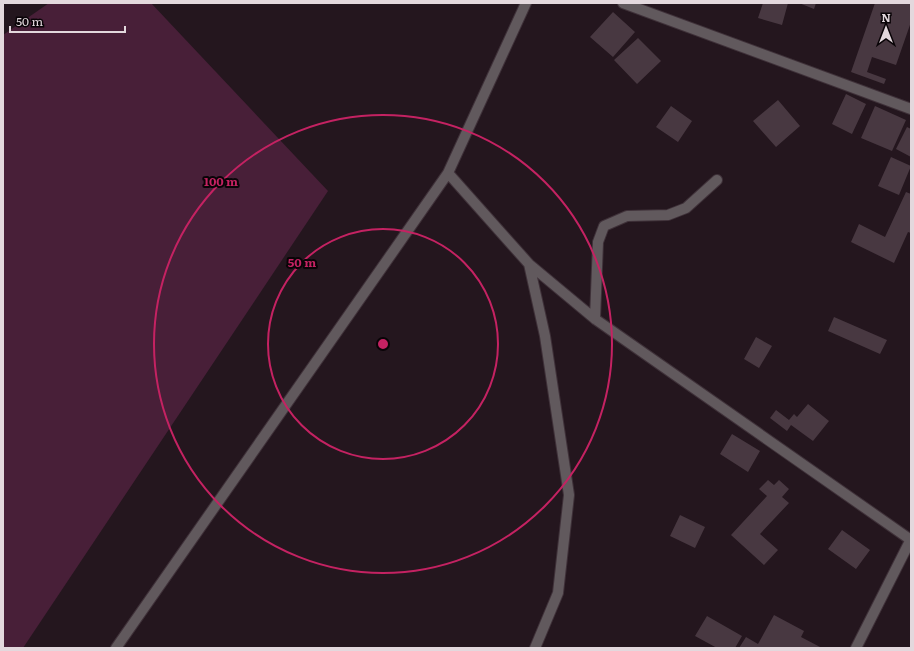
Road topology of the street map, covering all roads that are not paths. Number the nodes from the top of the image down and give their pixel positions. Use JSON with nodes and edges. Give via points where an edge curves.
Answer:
{"nodes":[{"id":1,"x":526,"y":3,"type":"edge"},
{"id":2,"x":623,"y":3,"type":"edge"},
{"id":3,"x":911,"y":108,"type":"edge"},
{"id":4,"x":448,"y":173,"type":"junction"},
{"id":5,"x":717,"y":180,"type":"dead end"},
{"id":6,"x":529,"y":264,"type":"junction"},
{"id":7,"x":595,"y":319,"type":"junction"},
{"id":8,"x":911,"y":540,"type":"edge"},
{"id":9,"x":116,"y":648,"type":"edge"},
{"id":10,"x":535,"y":648,"type":"edge"},
{"id":11,"x":856,"y":648,"type":"edge"}],
"edges":[{"from":1,"to":4,"type":"street"},
{"from":2,"to":3,"type":"street"},
{"from":4,"to":6,"type":"street"},
{"from":4,"to":9,"type":"street"},
{"from":5,"to":7,"type":"street","via":[[686,208],[668,215],[627,216],[604,226],[598,242]]},
{"from":6,"to":7,"type":"street"},
{"from":6,"to":10,"type":"street","via":[[545,336],[569,495],[558,593]]},
{"from":7,"to":8,"type":"street"},
{"from":8,"to":11,"type":"street"}]}
